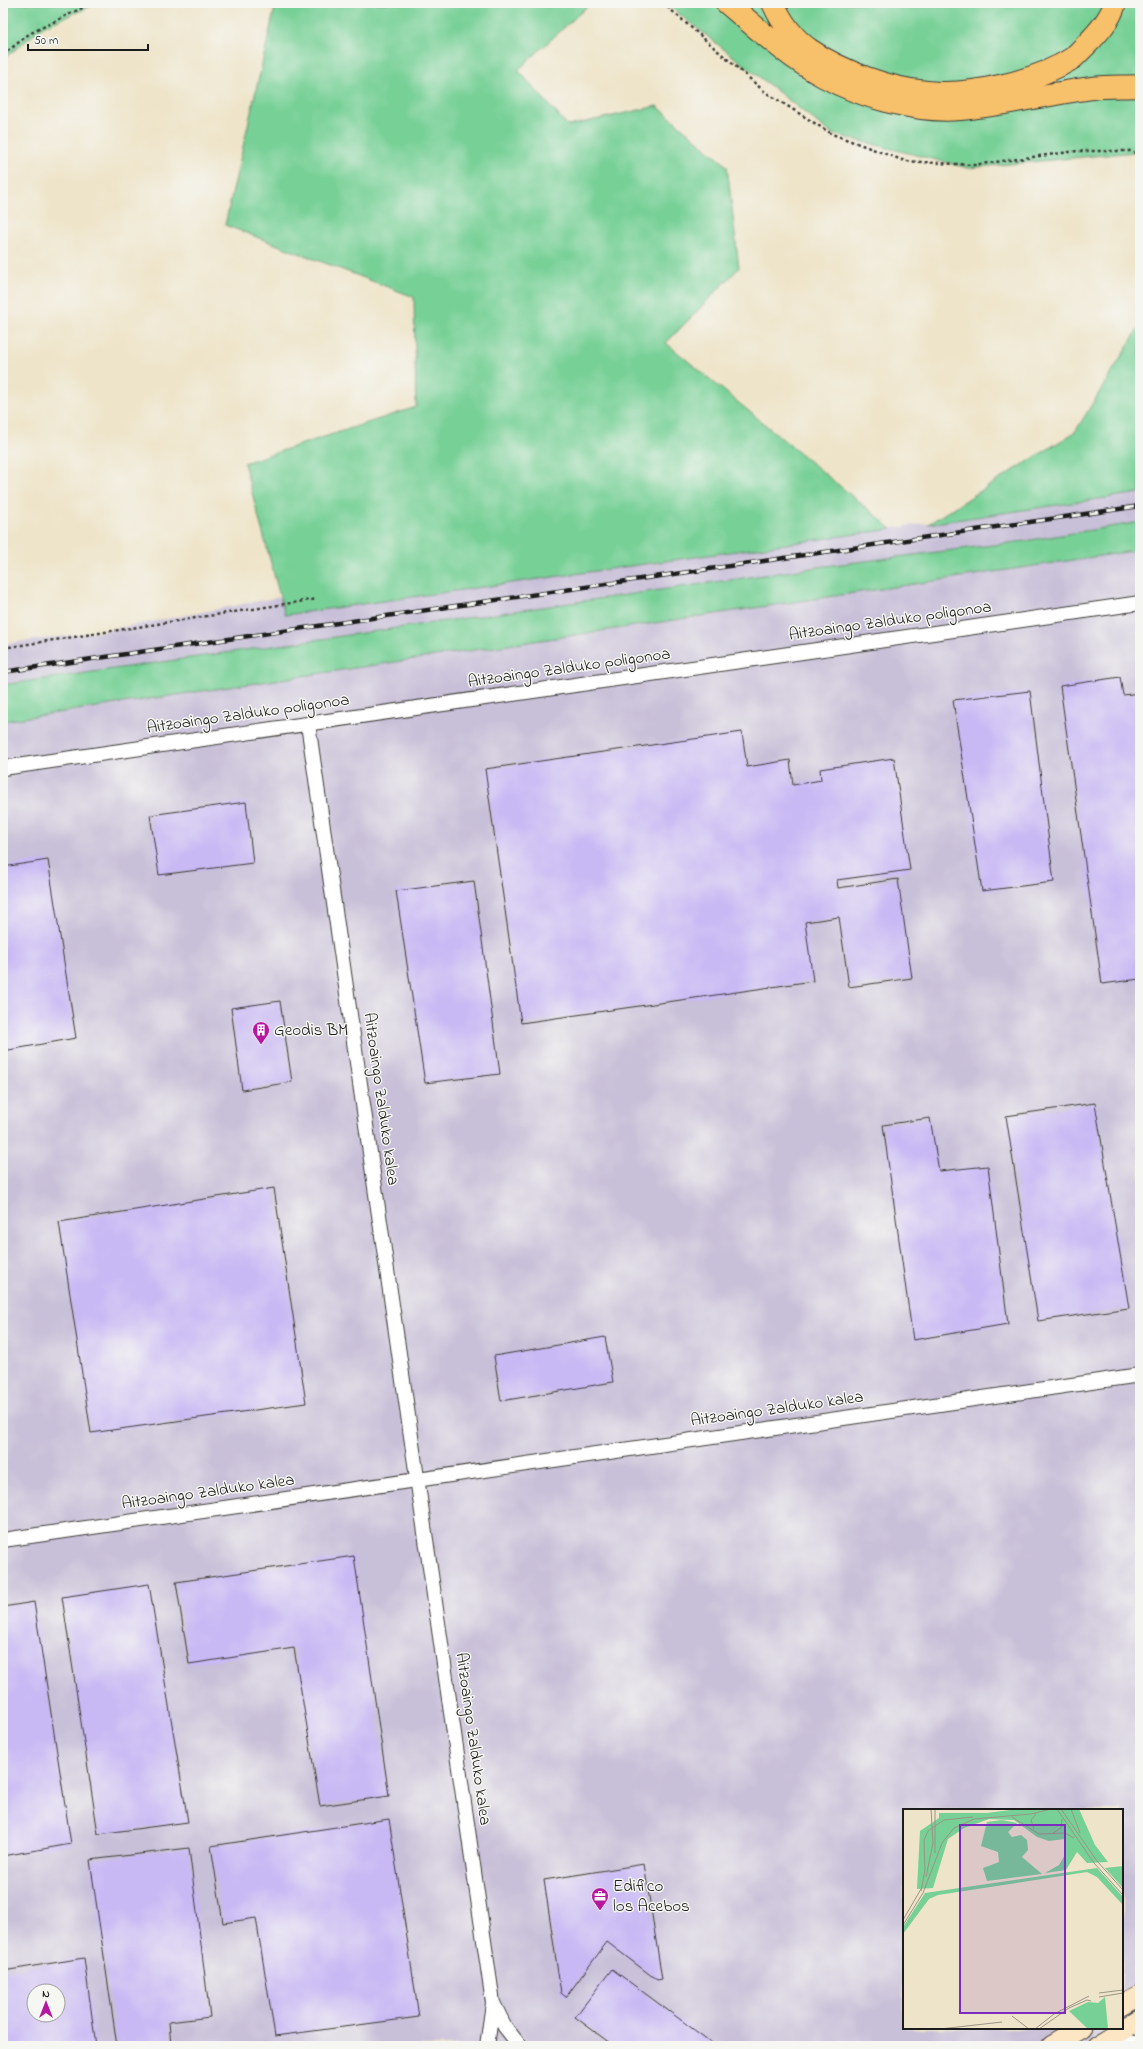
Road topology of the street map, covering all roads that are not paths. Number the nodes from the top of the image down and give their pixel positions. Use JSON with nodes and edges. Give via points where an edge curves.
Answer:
{"nodes":[{"id":1,"x":727,"y":3,"type":"edge"},
{"id":2,"x":773,"y":3,"type":"edge"},
{"id":3,"x":1115,"y":3,"type":"edge"},
{"id":4,"x":1140,"y":86,"type":"edge"},
{"id":5,"x":1140,"y":603,"type":"edge"},
{"id":6,"x":308,"y":724,"type":"junction"},
{"id":7,"x":3,"y":768,"type":"edge"},
{"id":8,"x":1140,"y":1375,"type":"edge"},
{"id":9,"x":418,"y":1480,"type":"junction"},
{"id":10,"x":3,"y":1540,"type":"edge"},
{"id":11,"x":1140,"y":1994,"type":"edge"},
{"id":12,"x":493,"y":2003,"type":"junction"},
{"id":13,"x":1123,"y":2004,"type":"edge"},
{"id":14,"x":1140,"y":2020,"type":"edge"},
{"id":15,"x":1080,"y":2029,"type":"edge"},
{"id":16,"x":1100,"y":2044,"type":"edge"},
{"id":17,"x":1140,"y":2044,"type":"edge"},
{"id":18,"x":487,"y":2046,"type":"edge"},
{"id":19,"x":520,"y":2046,"type":"edge"},
{"id":20,"x":1051,"y":2046,"type":"edge"}],
"edges":[{"from":1,"to":4,"type":"highway","via":[[823,76],[859,92],[908,106],[958,109],[1021,102],[1092,88]]},
{"from":2,"to":3,"type":"highway","via":[[787,28],[809,50],[840,67],[884,83],[927,92],[972,91],[1036,75],[1073,57],[1098,32]]},
{"from":5,"to":6,"type":"street","name":"Aitzoaingo Zalduko poligonoa"},
{"from":6,"to":7,"type":"street","name":"Aitzoaingo Zalduko poligonoa"},
{"from":6,"to":9,"type":"street","name":"Aitzoaingo Zalduko kalea"},
{"from":8,"to":9,"type":"street","name":"Aitzoaingo Zalduko kalea"},
{"from":9,"to":10,"type":"street","name":"Aitzoaingo Zalduko kalea"},
{"from":9,"to":12,"type":"street","name":"Aitzoaingo Zalduko kalea"},
{"from":11,"to":13,"type":"street"},
{"from":12,"to":18,"type":"street","name":"Aitzoaingo Zalduko kalea"},
{"from":12,"to":19,"type":"street","name":"Aitzoaingo Zalduko kalea","via":[[505,2027]]},
{"from":14,"to":16,"type":"street"},
{"from":15,"to":20,"type":"street"},
{"from":16,"to":17,"type":"street"}]}
